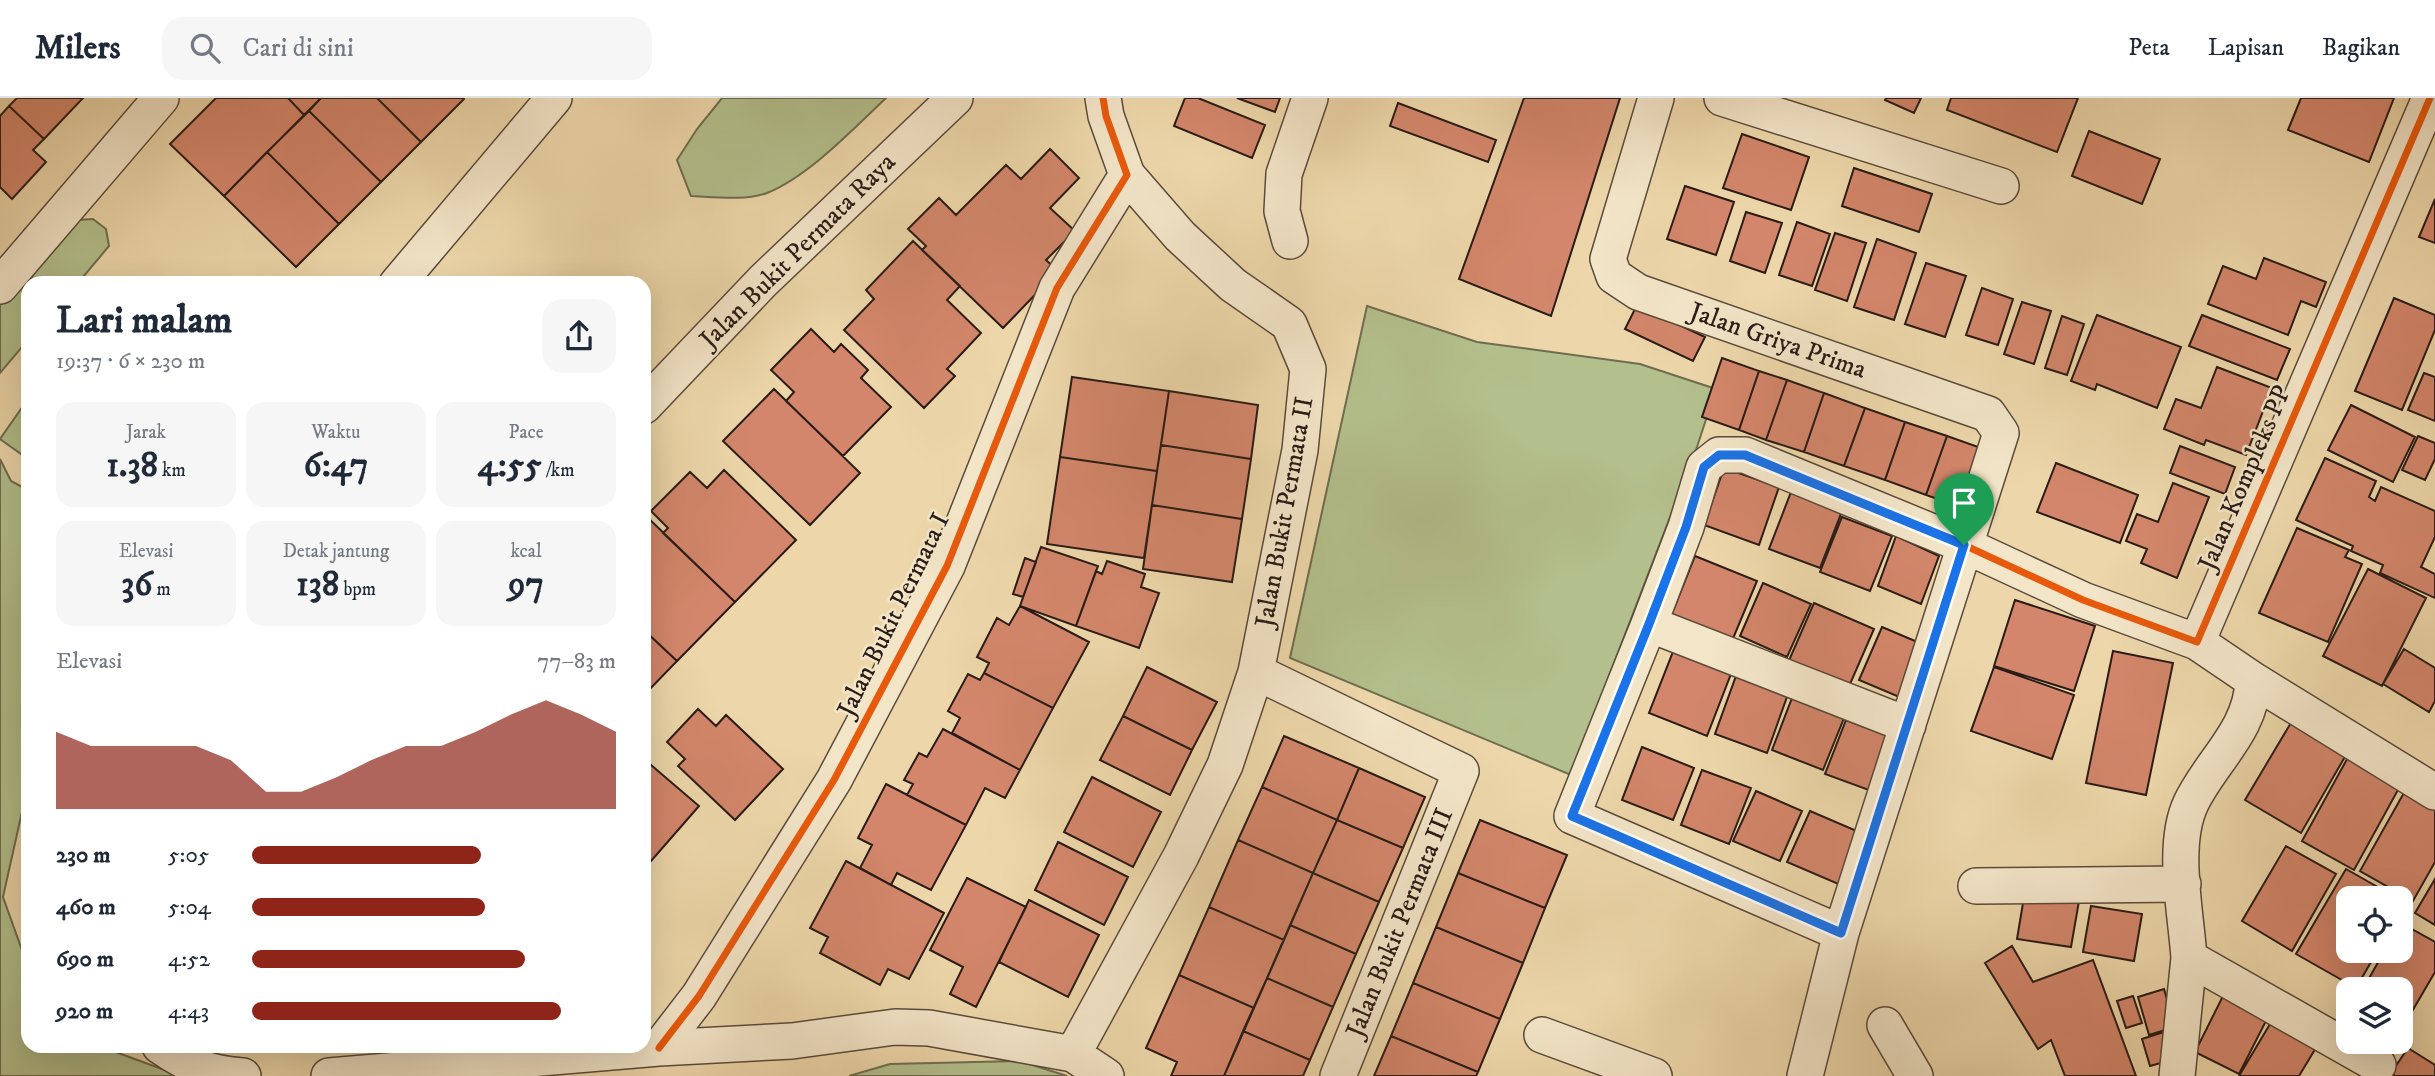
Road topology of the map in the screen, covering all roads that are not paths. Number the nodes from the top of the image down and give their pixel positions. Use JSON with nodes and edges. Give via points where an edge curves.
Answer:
{"nodes":[{"id":1,"x":161,"y":98,"type":"edge"},
{"id":2,"x":554,"y":98,"type":"edge"},
{"id":3,"x":955,"y":98,"type":"edge"},
{"id":4,"x":1103,"y":98,"type":"edge"},
{"id":5,"x":1310,"y":98,"type":"edge"},
{"id":6,"x":1656,"y":98,"type":"edge"},
{"id":7,"x":1721,"y":98,"type":"edge"},
{"id":8,"x":2430,"y":98,"type":"edge"},
{"id":9,"x":1127,"y":175,"type":"junction"},
{"id":10,"x":2001,"y":186,"type":"dead end"},
{"id":11,"x":1290,"y":241,"type":"dead end"},
{"id":12,"x":404,"y":276,"type":"edge"},
{"id":13,"x":0,"y":286,"type":"edge"},
{"id":14,"x":651,"y":399,"type":"edge"},
{"id":15,"x":1964,"y":545,"type":"junction"},
{"id":16,"x":1649,"y":624,"type":"junction"},
{"id":17,"x":2197,"y":642,"type":"junction"},
{"id":18,"x":1256,"y":672,"type":"junction"},
{"id":19,"x":2253,"y":680,"type":"junction"},
{"id":20,"x":1908,"y":725,"type":"junction"},
{"id":21,"x":2435,"y":792,"type":"edge"},
{"id":22,"x":2183,"y":884,"type":"junction"},
{"id":23,"x":1976,"y":886,"type":"dead end"},
{"id":24,"x":1841,"y":933,"type":"junction"},
{"id":25,"x":2189,"y":958,"type":"junction"},
{"id":26,"x":1885,"y":1025,"type":"dead end"},
{"id":27,"x":1542,"y":1035,"type":"dead end"},
{"id":28,"x":659,"y":1048,"type":"junction"},
{"id":29,"x":651,"y":1049,"type":"edge"},
{"id":30,"x":170,"y":1053,"type":"edge"},
{"id":31,"x":600,"y":1053,"type":"edge"},
{"id":32,"x":1073,"y":1054,"type":"junction"},
{"id":33,"x":2378,"y":1065,"type":"dead end"},
{"id":34,"x":243,"y":1076,"type":"edge"},
{"id":35,"x":329,"y":1076,"type":"edge"},
{"id":36,"x":1106,"y":1076,"type":"edge"},
{"id":37,"x":1338,"y":1076,"type":"edge"},
{"id":38,"x":1654,"y":1076,"type":"edge"},
{"id":39,"x":1805,"y":1076,"type":"edge"},
{"id":40,"x":1914,"y":1076,"type":"edge"},
{"id":41,"x":2177,"y":1076,"type":"edge"}],
"edges":[{"from":1,"to":13,"type":"street"},
{"from":2,"to":12,"type":"street"},
{"from":3,"to":14,"type":"street","name":"Jalan Bukit Permata Raya","via":[[763,281]]},
{"from":4,"to":9,"type":"street"},
{"from":5,"to":11,"type":"street","via":[[1284,174],[1282,211]]},
{"from":6,"to":15,"type":"street","name":"Jalan Griya Prima","via":[[1608,259],[1614,276],[1638,292],[1988,414],[2001,433]]},
{"from":7,"to":10,"type":"street"},
{"from":8,"to":17,"type":"street","name":"Jalan Kompleks PP"},
{"from":9,"to":18,"type":"street","name":"Jalan Bukit Permata II","via":[[1180,236],[1233,285],[1289,324],[1308,369],[1300,450]]},
{"from":9,"to":28,"type":"street","name":"Jalan Bukit Permata I","via":[[1057,288],[947,566],[834,780],[699,996]]},
{"from":15,"to":16,"type":"street","via":[[1745,455],[1719,455],[1704,467]]},
{"from":15,"to":17,"type":"street","via":[[2083,600]]},
{"from":15,"to":20,"type":"street"},
{"from":16,"to":20,"type":"street"},
{"from":16,"to":24,"type":"street","via":[[1572,816]]},
{"from":17,"to":19,"type":"street"},
{"from":18,"to":32,"type":"street","name":"Jalan Bukit Permata II","via":[[1205,811]]},
{"from":18,"to":37,"type":"street","name":"Jalan Bukit Permata III","via":[[1461,771]]},
{"from":19,"to":21,"type":"street"},
{"from":19,"to":22,"type":"street","via":[[2246,718],[2190,804],[2181,833]]},
{"from":20,"to":24,"type":"street"},
{"from":22,"to":23,"type":"street"},
{"from":22,"to":25,"type":"street"},
{"from":24,"to":39,"type":"street"},
{"from":25,"to":33,"type":"street"},
{"from":25,"to":41,"type":"street"},
{"from":26,"to":40,"type":"street"},
{"from":27,"to":38,"type":"street"},
{"from":28,"to":29,"type":"street"},
{"from":28,"to":32,"type":"street","via":[[792,1041],[895,1027],[929,1028]]},
{"from":30,"to":34,"type":"street","via":[[215,1074]]},
{"from":31,"to":35,"type":"street"},
{"from":32,"to":36,"type":"street"}]}
